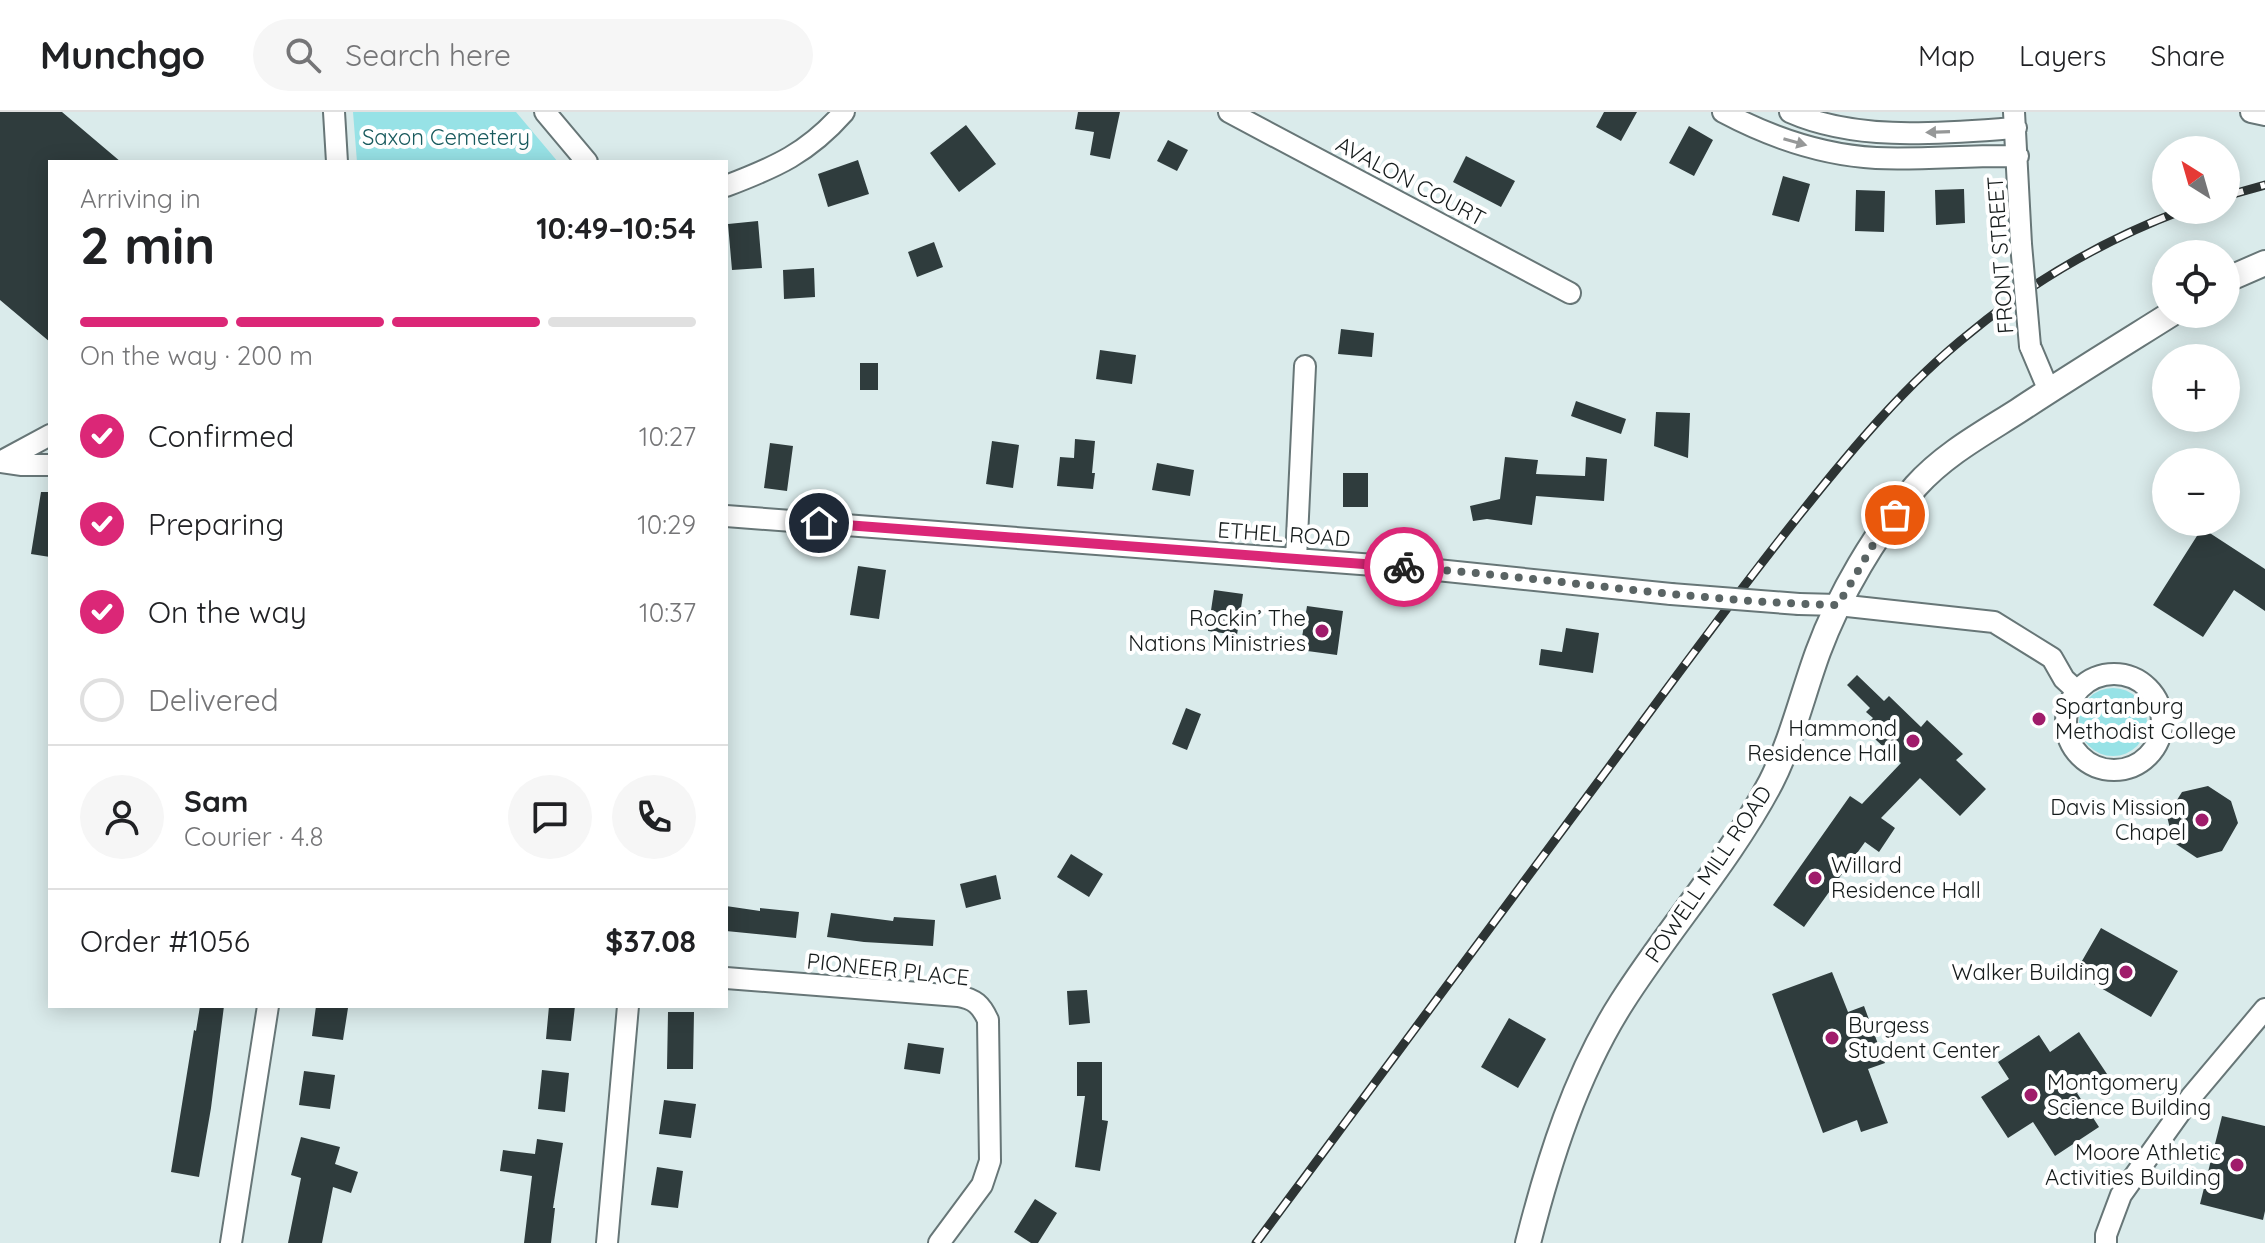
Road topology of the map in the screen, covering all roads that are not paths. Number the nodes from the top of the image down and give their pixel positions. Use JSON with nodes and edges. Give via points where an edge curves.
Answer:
{"nodes":[{"id":1,"x":334,"y":112,"type":"edge"},
{"id":2,"x":545,"y":112,"type":"edge"},
{"id":3,"x":844,"y":112,"type":"edge"},
{"id":4,"x":1229,"y":112,"type":"edge"},
{"id":5,"x":1723,"y":112,"type":"edge"},
{"id":6,"x":1790,"y":112,"type":"edge"},
{"id":7,"x":2251,"y":112,"type":"edge"},
{"id":8,"x":2265,"y":115,"type":"edge"},
{"id":9,"x":2015,"y":120,"type":"edge"},
{"id":10,"x":2018,"y":156,"type":"junction"},
{"id":11,"x":337,"y":160,"type":"edge"},
{"id":12,"x":585,"y":160,"type":"edge"},
{"id":13,"x":728,"y":185,"type":"edge"},
{"id":14,"x":2265,"y":263,"type":"edge"},
{"id":15,"x":2240,"y":274,"type":"edge"},
{"id":16,"x":1570,"y":293,"type":"dead end"},
{"id":17,"x":2152,"y":326,"type":"edge"},
{"id":18,"x":1305,"y":366,"type":"dead end"},
{"id":19,"x":2049,"y":391,"type":"junction"},
{"id":20,"x":48,"y":436,"type":"edge"},
{"id":21,"x":0,"y":462,"type":"edge"},
{"id":22,"x":48,"y":465,"type":"edge"},
{"id":23,"x":728,"y":516,"type":"edge"},
{"id":24,"x":1296,"y":559,"type":"junction"},
{"id":25,"x":1838,"y":605,"type":"junction"},
{"id":26,"x":2077,"y":691,"type":"junction"},
{"id":27,"x":728,"y":978,"type":"edge"},
{"id":28,"x":268,"y":1008,"type":"edge"},
{"id":29,"x":628,"y":1008,"type":"edge"},
{"id":30,"x":2265,"y":1009,"type":"edge"},
{"id":31,"x":231,"y":1243,"type":"edge"},
{"id":32,"x":607,"y":1243,"type":"edge"},
{"id":33,"x":939,"y":1243,"type":"edge"},
{"id":34,"x":1528,"y":1243,"type":"edge"},
{"id":35,"x":2106,"y":1243,"type":"edge"}],
"edges":[{"from":1,"to":11,"type":"street"},
{"from":2,"to":12,"type":"street"},
{"from":3,"to":13,"type":"street","via":[[803,151]]},
{"from":4,"to":16,"type":"street","name":"AVALON COURT"},
{"from":5,"to":10,"type":"street","one_way":true,"via":[[1791,142],[1875,158]]},
{"from":9,"to":6,"type":"street","one_way":true,"via":[[1886,134],[1807,120]]},
{"from":7,"to":8,"type":"street"},
{"from":9,"to":10,"type":"street","name":"FRONT STREET"},
{"from":10,"to":19,"type":"street","name":"FRONT STREET","bridge":true,"via":[[2030,346]]},
{"from":14,"to":15,"type":"street"},
{"from":17,"to":19,"type":"street","name":"POWELL MILL ROAD"},
{"from":18,"to":24,"type":"street"},
{"from":19,"to":25,"type":"street","name":"POWELL MILL ROAD","via":[[1929,472],[1876,540]]},
{"from":20,"to":21,"type":"street"},
{"from":21,"to":22,"type":"street"},
{"from":23,"to":24,"type":"street","name":"ETHEL ROAD"},
{"from":24,"to":25,"type":"street","name":"ETHEL ROAD","bridge":true},
{"from":25,"to":26,"type":"street","name":"ETHEL ROAD","via":[[1994,622],[2052,658]]},
{"from":25,"to":34,"type":"street","name":"POWELL MILL ROAD","via":[[1773,779],[1620,1005],[1593,1055],[1570,1107]]},
{"from":26,"to":26,"type":"street","via":[[2066,726],[2082,759],[2117,770],[2150,754],[2162,719],[2146,686],[2110,674]]},
{"from":27,"to":33,"type":"street","name":"PIONEER PLACE","via":[[958,996],[972,998],[982,1007],[988,1020],[990,1161],[982,1185]]},
{"from":28,"to":31,"type":"street"},
{"from":29,"to":32,"type":"street"},
{"from":30,"to":35,"type":"street","via":[[2191,1097],[2121,1195]]}]}
